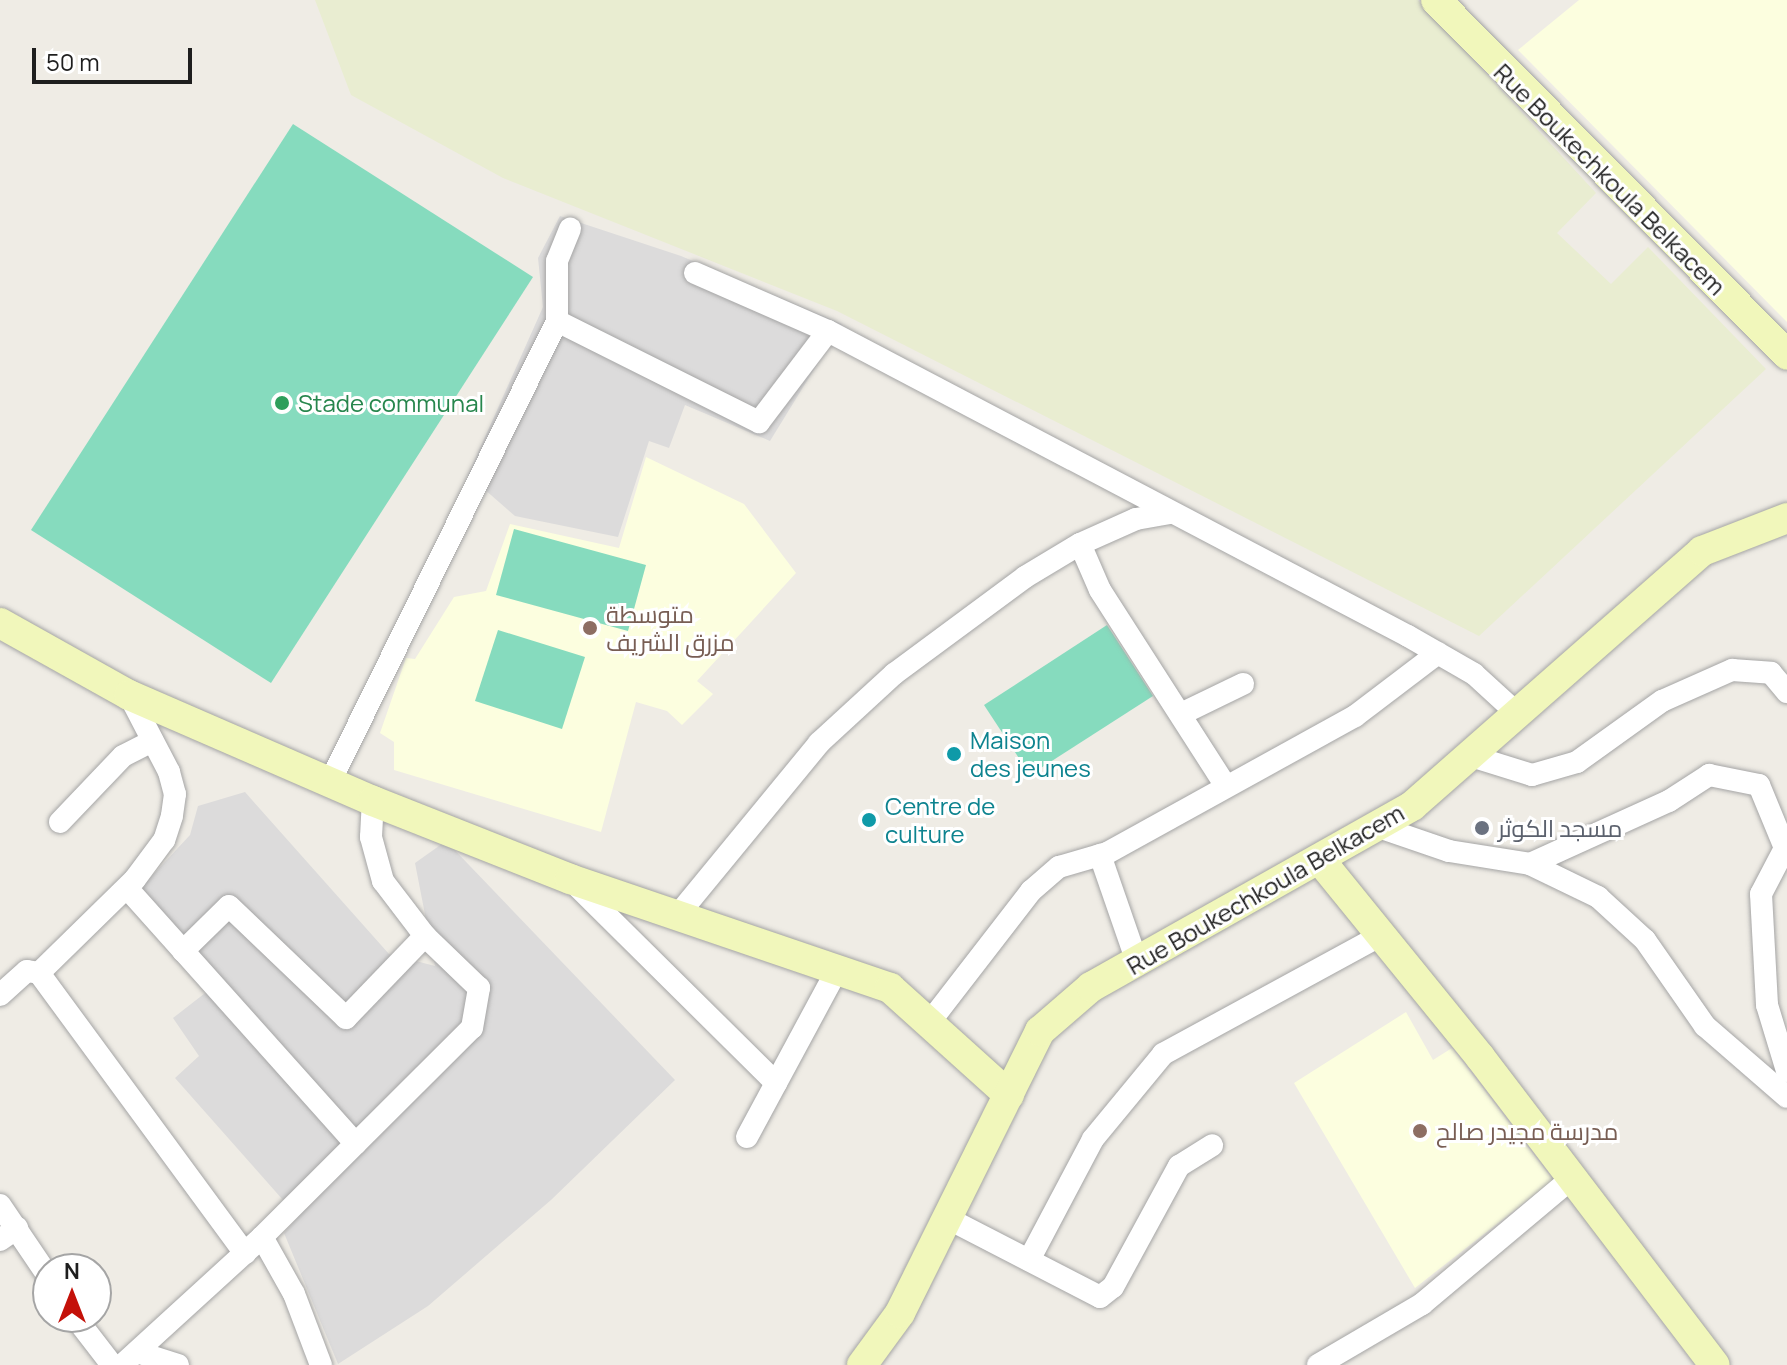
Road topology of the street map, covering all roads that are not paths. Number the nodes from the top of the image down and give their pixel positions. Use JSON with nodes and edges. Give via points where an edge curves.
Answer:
{"nodes":[{"id":1,"x":1436,"y":0,"type":"edge"},
{"id":2,"x":570,"y":229,"type":"dead end"},
{"id":3,"x":695,"y":273,"type":"dead end"},
{"id":4,"x":557,"y":321,"type":"junction"},
{"id":5,"x":828,"y":331,"type":"junction"},
{"id":6,"x":1787,"y":355,"type":"edge"},
{"id":7,"x":1171,"y":513,"type":"junction"},
{"id":8,"x":1787,"y":518,"type":"edge"},
{"id":9,"x":1080,"y":544,"type":"junction"},
{"id":10,"x":0,"y":623,"type":"edge"},
{"id":11,"x":1438,"y":653,"type":"junction"},
{"id":12,"x":1243,"y":684,"type":"dead end"},
{"id":13,"x":1787,"y":692,"type":"edge"},
{"id":14,"x":129,"y":695,"type":"junction"},
{"id":15,"x":1181,"y":714,"type":"junction"},
{"id":16,"x":1520,"y":716,"type":"junction"},
{"id":17,"x":152,"y":741,"type":"junction"},
{"id":18,"x":1471,"y":756,"type":"junction"},
{"id":19,"x":330,"y":782,"type":"junction"},
{"id":20,"x":1226,"y":786,"type":"junction"},
{"id":21,"x":373,"y":801,"type":"junction"},
{"id":22,"x":60,"y":822,"type":"dead end"},
{"id":23,"x":1379,"y":827,"type":"junction"},
{"id":24,"x":1100,"y":855,"type":"junction"},
{"id":25,"x":1320,"y":860,"type":"junction"},
{"id":26,"x":1530,"y":864,"type":"junction"},
{"id":27,"x":570,"y":879,"type":"junction"},
{"id":28,"x":127,"y":888,"type":"junction"},
{"id":29,"x":677,"y":916,"type":"junction"},
{"id":30,"x":1381,"y":935,"type":"junction"},
{"id":31,"x":425,"y":936,"type":"junction"},
{"id":32,"x":183,"y":951,"type":"junction"},
{"id":33,"x":1137,"y":962,"type":"junction"},
{"id":34,"x":838,"y":968,"type":"junction"},
{"id":35,"x":39,"y":973,"type":"junction"},
{"id":36,"x":0,"y":995,"type":"edge"},
{"id":37,"x":929,"y":1023,"type":"junction"},
{"id":38,"x":1787,"y":1071,"type":"edge"},
{"id":39,"x":776,"y":1083,"type":"junction"},
{"id":40,"x":1009,"y":1095,"type":"junction"},
{"id":41,"x":1787,"y":1097,"type":"edge"},
{"id":42,"x":747,"y":1137,"type":"dead end"},
{"id":43,"x":356,"y":1144,"type":"junction"},
{"id":44,"x":1212,"y":1145,"type":"dead end"},
{"id":45,"x":1572,"y":1178,"type":"junction"},
{"id":46,"x":0,"y":1205,"type":"edge"},
{"id":47,"x":947,"y":1218,"type":"junction"},
{"id":48,"x":9,"y":1234,"type":"edge"},
{"id":49,"x":262,"y":1237,"type":"junction"},
{"id":50,"x":245,"y":1253,"type":"junction"},
{"id":51,"x":32,"y":1259,"type":"edge"},
{"id":52,"x":1029,"y":1260,"type":"junction"},
{"id":53,"x":87,"y":1333,"type":"edge"},
{"id":54,"x":129,"y":1358,"type":"edge"},
{"id":55,"x":112,"y":1365,"type":"edge"},
{"id":56,"x":178,"y":1365,"type":"edge"},
{"id":57,"x":321,"y":1365,"type":"edge"},
{"id":58,"x":862,"y":1365,"type":"edge"},
{"id":59,"x":1318,"y":1365,"type":"edge"},
{"id":60,"x":1715,"y":1365,"type":"edge"}],
"edges":[{"from":1,"to":6,"type":"street","name":"Rue Boukechkoula Belkacem"},
{"from":2,"to":4,"type":"street","via":[[557,261]]},
{"from":3,"to":5,"type":"street"},
{"from":4,"to":5,"type":"street","via":[[759,422]]},
{"from":4,"to":19,"type":"street"},
{"from":5,"to":7,"type":"street"},
{"from":7,"to":9,"type":"street","via":[[1136,519]]},
{"from":7,"to":11,"type":"street"},
{"from":8,"to":16,"type":"street","name":"Rue Boukechkoula Belkacem","via":[[1702,551]]},
{"from":9,"to":15,"type":"street","via":[[1100,590]]},
{"from":9,"to":29,"type":"street","via":[[1025,577],[857,704],[777,792]]},
{"from":10,"to":14,"type":"street"},
{"from":11,"to":16,"type":"street","via":[[1474,674]]},
{"from":11,"to":20,"type":"street","via":[[1355,716]]},
{"from":12,"to":15,"type":"street"},
{"from":13,"to":18,"type":"street","via":[[1771,673],[1732,670],[1662,701],[1577,762],[1532,775]]},
{"from":14,"to":17,"type":"street"},
{"from":14,"to":19,"type":"street"},
{"from":15,"to":20,"type":"street"},
{"from":16,"to":18,"type":"street","name":"Rue Boukechkoula Belkacem"},
{"from":17,"to":22,"type":"street","via":[[123,756]]},
{"from":17,"to":28,"type":"street","via":[[175,794],[172,816],[164,840]]},
{"from":18,"to":23,"type":"street","name":"Rue Boukechkoula Belkacem"},
{"from":19,"to":21,"type":"street"},
{"from":20,"to":24,"type":"street"},
{"from":21,"to":27,"type":"street"},
{"from":21,"to":31,"type":"street","via":[[374,859],[383,881]]},
{"from":23,"to":25,"type":"street","name":"Rue Boukechkoula Belkacem"},
{"from":23,"to":26,"type":"street","via":[[1449,851]]},
{"from":24,"to":33,"type":"street"},
{"from":24,"to":37,"type":"street","via":[[1059,867],[1031,891]]},
{"from":25,"to":30,"type":"street"},
{"from":25,"to":33,"type":"street","name":"Rue Boukechkoula Belkacem"},
{"from":26,"to":38,"type":"street","via":[[1669,801],[1709,775],[1759,785],[1785,848],[1761,894],[1767,1005]]},
{"from":26,"to":41,"type":"street","via":[[1598,897],[1645,940],[1705,1026]]},
{"from":27,"to":29,"type":"street"},
{"from":27,"to":39,"type":"street"},
{"from":28,"to":32,"type":"street"},
{"from":28,"to":35,"type":"street"},
{"from":29,"to":34,"type":"street"},
{"from":30,"to":45,"type":"street"},
{"from":30,"to":52,"type":"street","via":[[1163,1054],[1093,1139]]},
{"from":31,"to":32,"type":"street","via":[[346,1018],[229,906]]},
{"from":31,"to":43,"type":"street","via":[[479,988],[472,1028]]},
{"from":32,"to":43,"type":"street"},
{"from":33,"to":40,"type":"street","name":"Rue Boukechkoula Belkacem","via":[[1091,987],[1040,1031]]},
{"from":34,"to":37,"type":"street","via":[[890,988]]},
{"from":34,"to":39,"type":"street"},
{"from":35,"to":36,"type":"street","via":[[27,971]]},
{"from":35,"to":50,"type":"street"},
{"from":37,"to":40,"type":"street"},
{"from":39,"to":42,"type":"street"},
{"from":40,"to":47,"type":"street","name":"Rue Boukechkoula Belkacem"},
{"from":43,"to":49,"type":"street"},
{"from":44,"to":52,"type":"street","via":[[1179,1166],[1113,1287],[1100,1297]]},
{"from":45,"to":59,"type":"street","via":[[1422,1304]]},
{"from":45,"to":60,"type":"street"},
{"from":46,"to":48,"type":"street"},
{"from":47,"to":52,"type":"street"},
{"from":47,"to":58,"type":"street","name":"Rue Boukechkoula Belkacem","via":[[900,1313]]},
{"from":48,"to":51,"type":"street"},
{"from":49,"to":50,"type":"street"},
{"from":49,"to":57,"type":"street","via":[[294,1294]]},
{"from":50,"to":54,"type":"street"},
{"from":53,"to":55,"type":"street"},
{"from":54,"to":56,"type":"street"}]}
